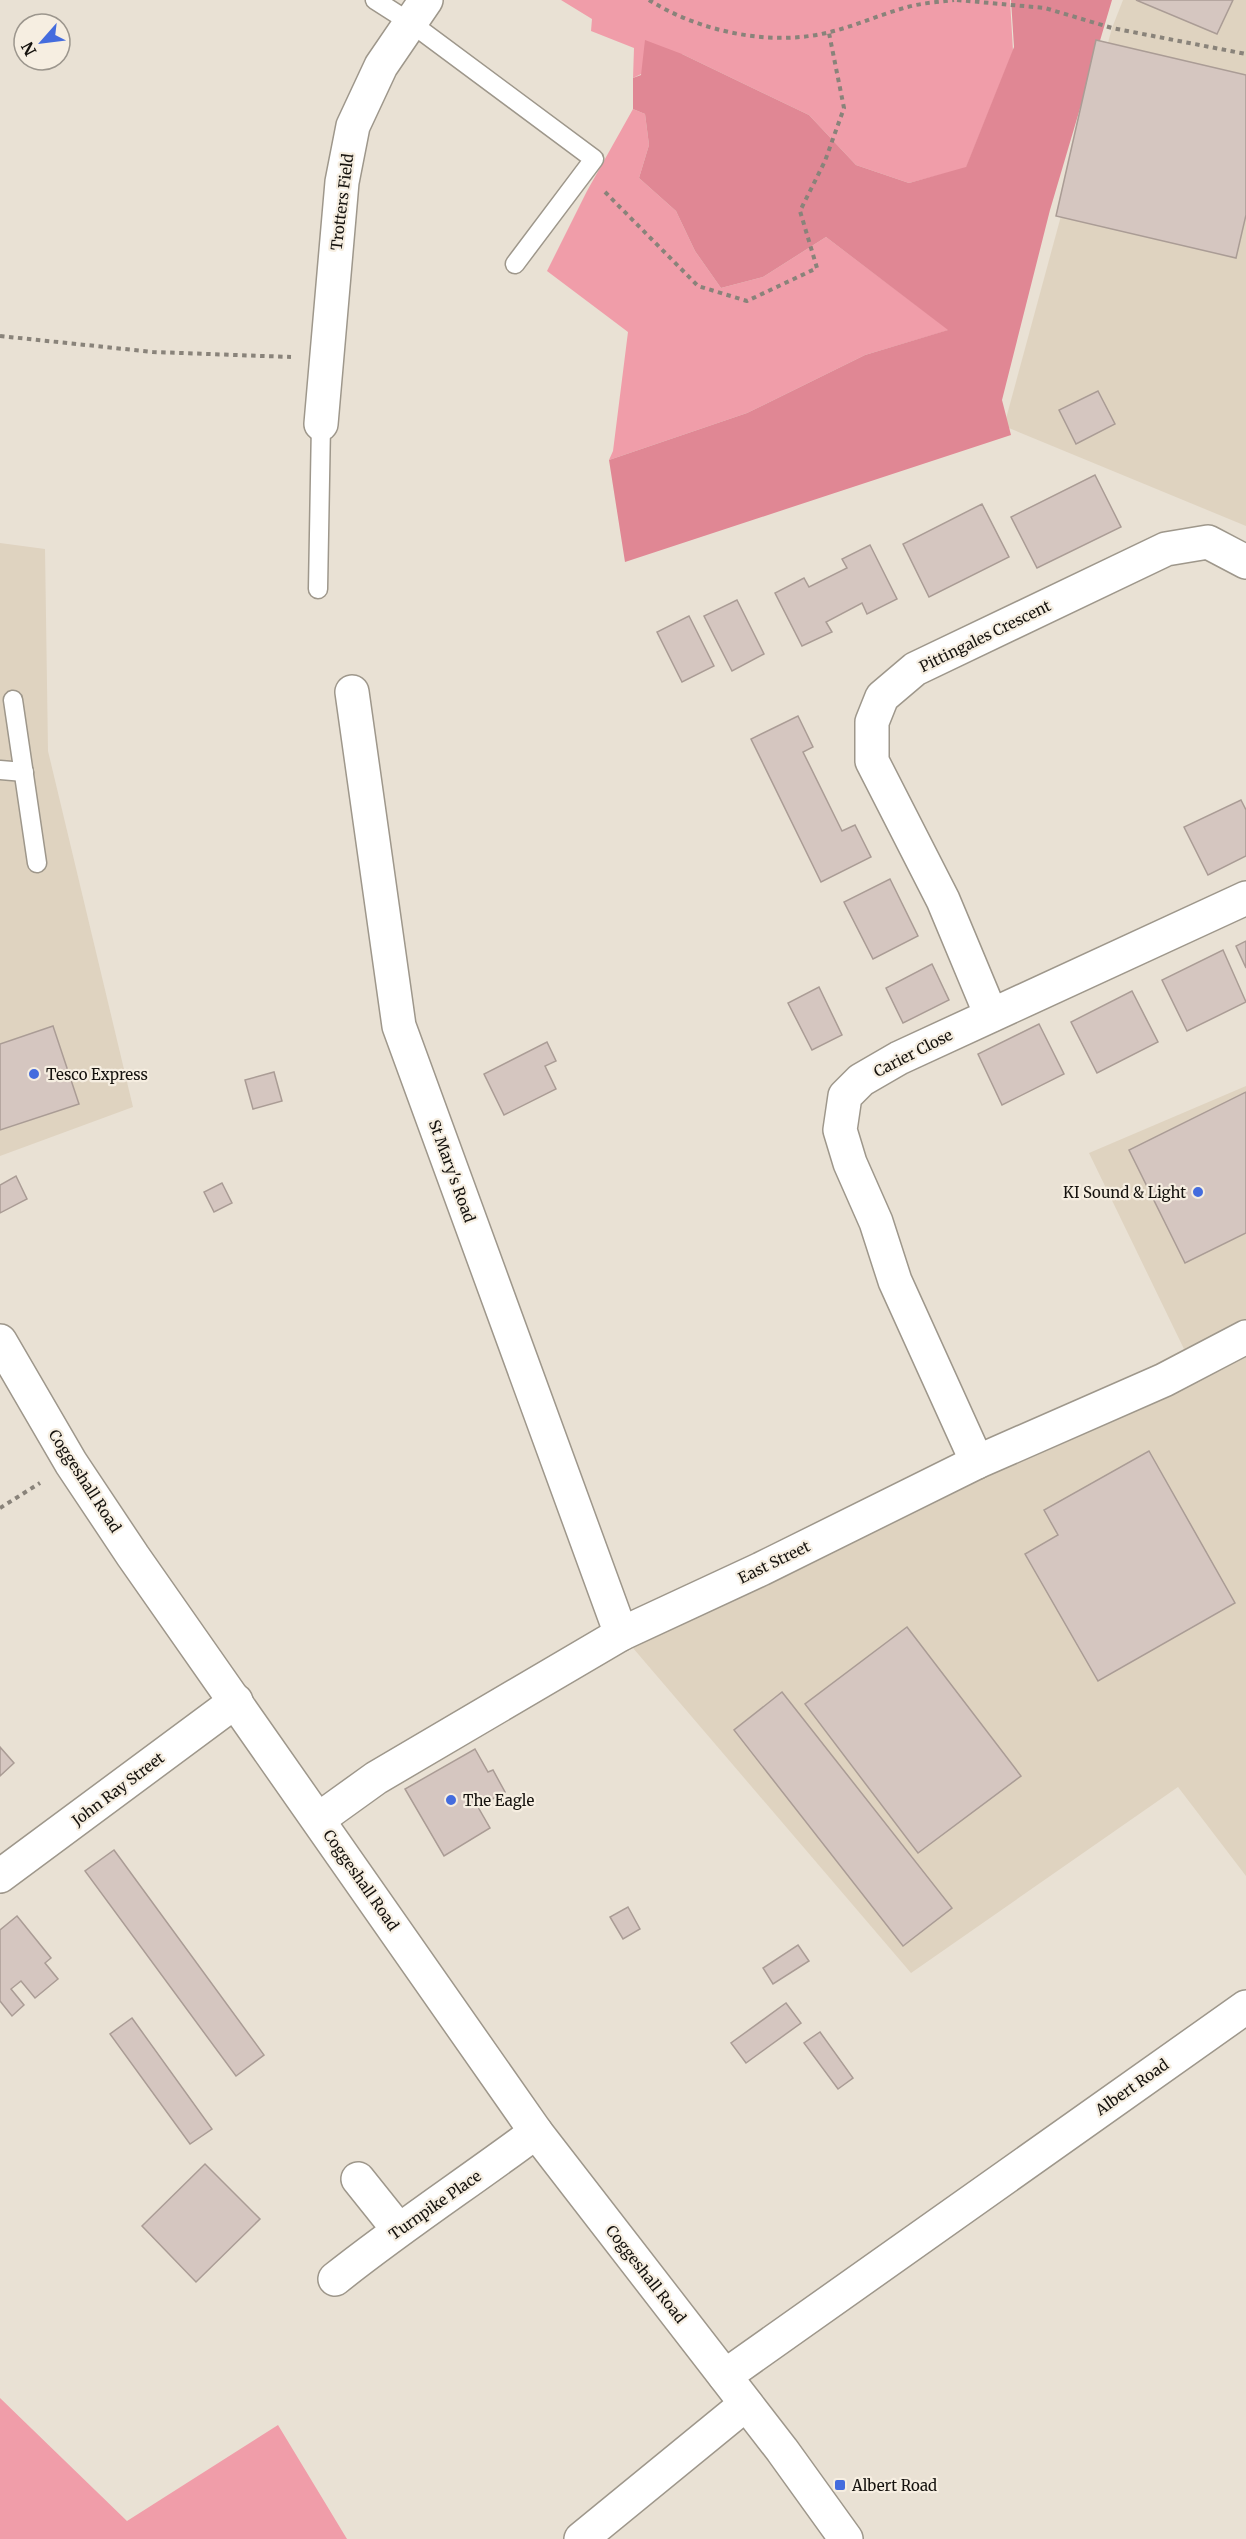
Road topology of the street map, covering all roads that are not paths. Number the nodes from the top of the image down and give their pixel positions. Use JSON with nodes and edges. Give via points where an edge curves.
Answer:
{"nodes":[{"id":1,"x":375,"y":0,"type":"edge"},
{"id":2,"x":418,"y":12,"type":"edge"},
{"id":3,"x":515,"y":264,"type":"dead end"},
{"id":4,"x":321,"y":424,"type":"joint"},
{"id":5,"x":1246,"y":562,"type":"edge"},
{"id":6,"x":318,"y":589,"type":"dead end"},
{"id":7,"x":352,"y":692,"type":"dead end"},
{"id":8,"x":13,"y":700,"type":"dead end"},
{"id":9,"x":0,"y":770,"type":"edge"},
{"id":10,"x":24,"y":772,"type":"junction"},
{"id":11,"x":37,"y":862,"type":"dead end"},
{"id":12,"x":1246,"y":898,"type":"edge"},
{"id":13,"x":991,"y":1015,"type":"junction"},
{"id":14,"x":1246,"y":1337,"type":"edge"},
{"id":15,"x":0,"y":1341,"type":"edge"},
{"id":16,"x":977,"y":1462,"type":"junction"},
{"id":17,"x":621,"y":1634,"type":"junction"},
{"id":18,"x":236,"y":1701,"type":"junction"},
{"id":19,"x":319,"y":1819,"type":"junction"},
{"id":20,"x":0,"y":1876,"type":"edge"},
{"id":21,"x":1246,"y":2007,"type":"edge"},
{"id":22,"x":536,"y":2132,"type":"junction"},
{"id":23,"x":358,"y":2179,"type":"dead end"},
{"id":24,"x":398,"y":2229,"type":"junction"},
{"id":25,"x":335,"y":2278,"type":"dead end"},
{"id":26,"x":725,"y":2376,"type":"junction"},
{"id":27,"x":746,"y":2404,"type":"junction"},
{"id":28,"x":581,"y":2539,"type":"edge"},
{"id":29,"x":846,"y":2539,"type":"edge"}],
"edges":[{"from":1,"to":2,"type":"lane"},
{"from":2,"to":3,"type":"lane","via":[[594,159]]},
{"from":2,"to":4,"type":"street","name":"Trotters Field","via":[[381,66],[353,126],[342,182]]},
{"from":4,"to":6,"type":"lane"},
{"from":5,"to":13,"type":"street","name":"Pittingales Crescent","via":[[1208,542],[1166,549],[915,669],[882,697],[872,722],[872,762],[943,900]]},
{"from":7,"to":17,"type":"street","name":"St Mary's Road","via":[[399,1026]]},
{"from":8,"to":10,"type":"lane"},
{"from":9,"to":10,"type":"lane"},
{"from":10,"to":11,"type":"lane"},
{"from":12,"to":13,"type":"street","name":"Carier Close"},
{"from":13,"to":16,"type":"street","name":"Carier Close","via":[[861,1080],[845,1096],[840,1130],[895,1281]]},
{"from":14,"to":16,"type":"street","name":"East Street","via":[[1164,1380]]},
{"from":15,"to":18,"type":"street","name":"Coggeshall Road","via":[[71,1463]]},
{"from":16,"to":17,"type":"street","name":"East Street"},
{"from":17,"to":19,"type":"street","name":"East Street","via":[[376,1778]]},
{"from":18,"to":19,"type":"street","name":"Coggeshall Road"},
{"from":18,"to":20,"type":"street","name":"John Ray Street"},
{"from":19,"to":22,"type":"street","name":"Coggeshall Road"},
{"from":21,"to":26,"type":"street","name":"Albert Road"},
{"from":22,"to":24,"type":"street","name":"Turnpike Place","via":[[439,2204]]},
{"from":22,"to":26,"type":"street","name":"Coggeshall Road"},
{"from":23,"to":24,"type":"street"},
{"from":24,"to":25,"type":"street","name":"Turnpike Place"},
{"from":26,"to":27,"type":"street","name":"Coggeshall Road"},
{"from":27,"to":28,"type":"street"},
{"from":27,"to":29,"type":"street","name":"Coggeshall Road"}]}
